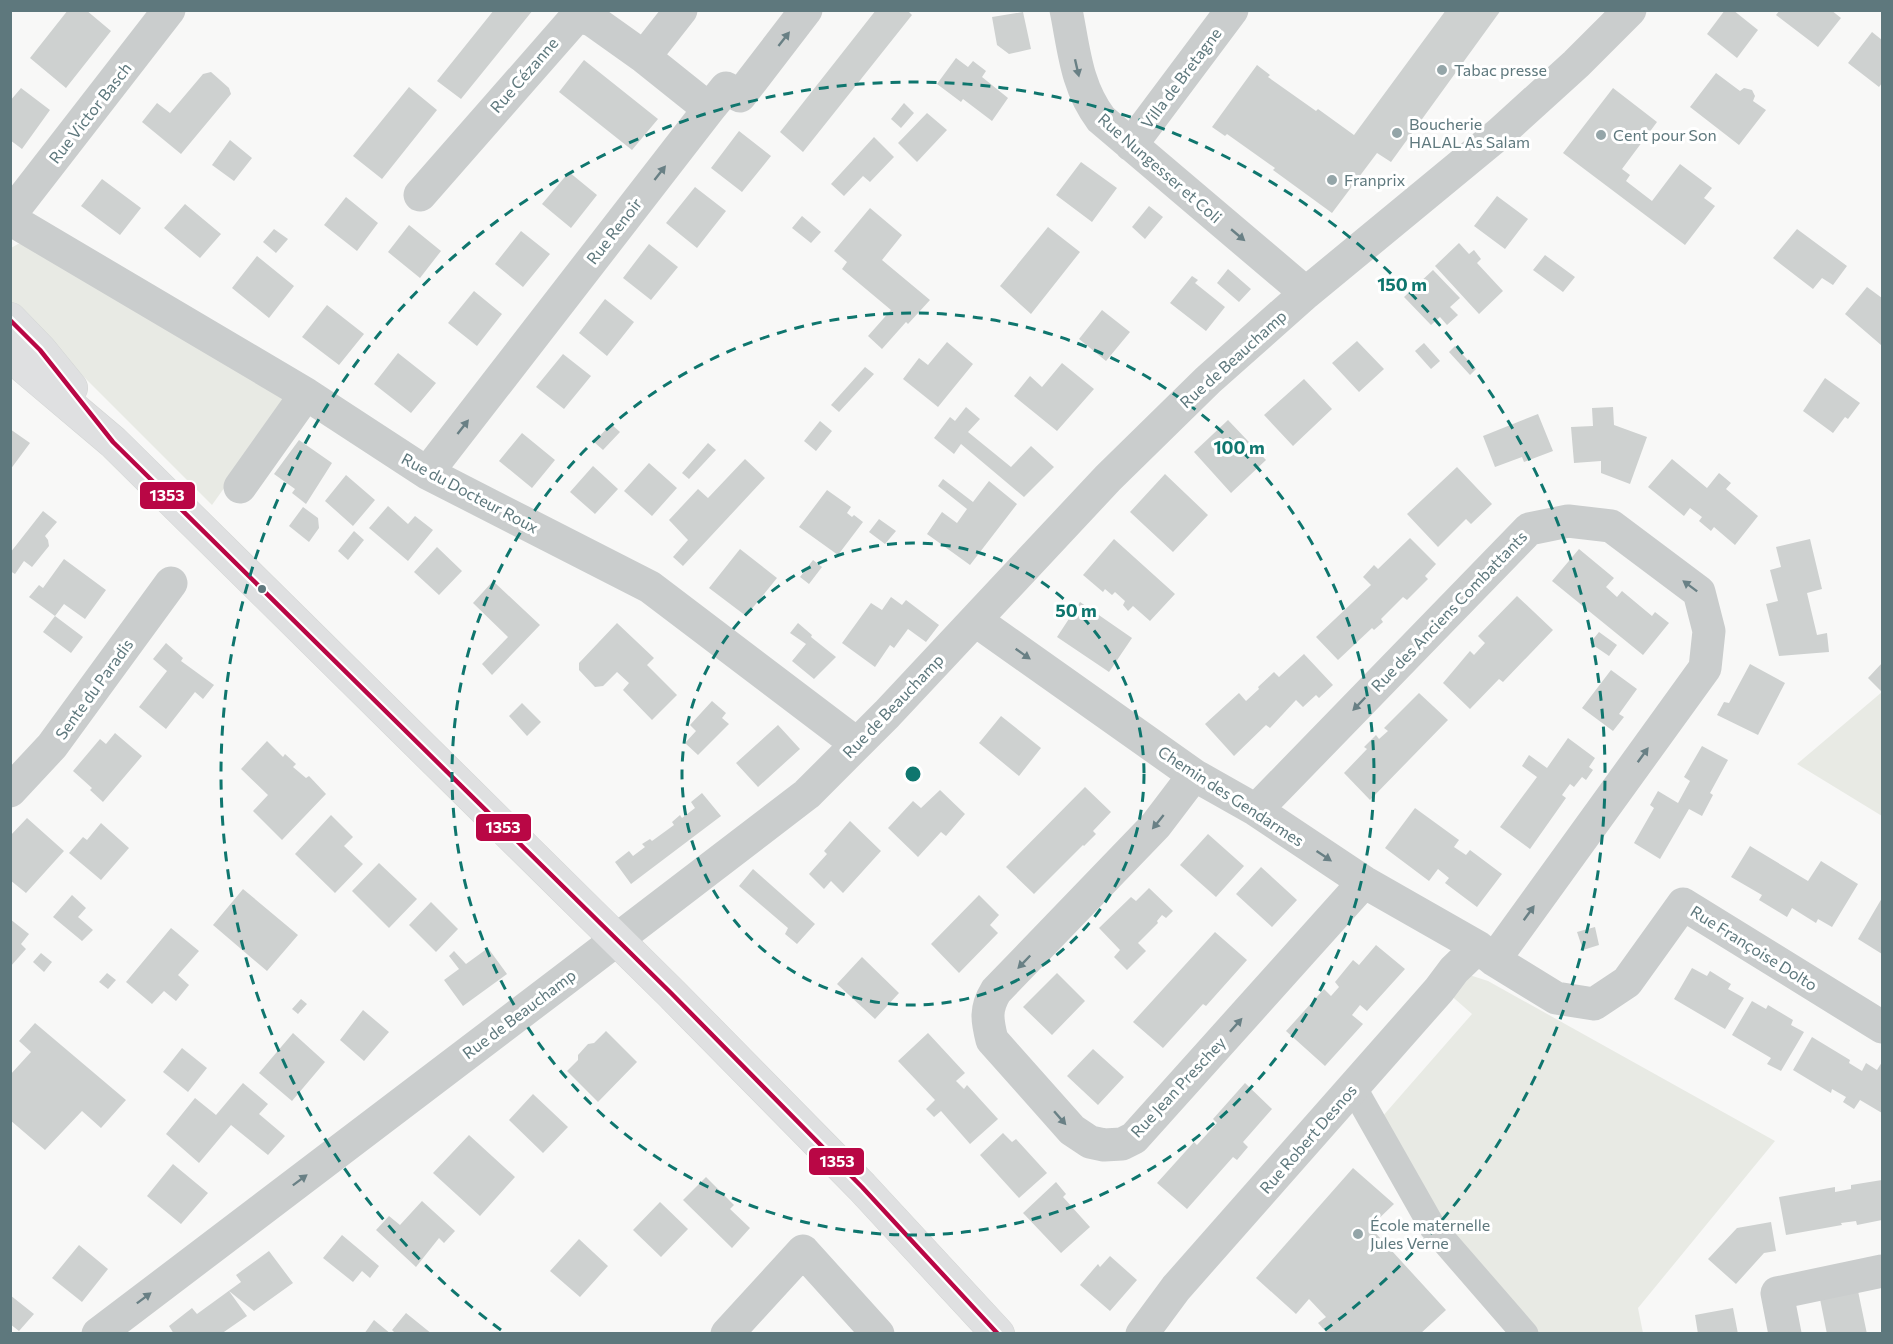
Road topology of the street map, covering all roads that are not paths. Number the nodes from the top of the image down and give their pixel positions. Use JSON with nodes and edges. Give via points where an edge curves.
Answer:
{"nodes":[{"id":1,"x":170,"y":10,"type":"edge"},
{"id":2,"x":681,"y":10,"type":"edge"},
{"id":3,"x":806,"y":10,"type":"edge"},
{"id":4,"x":1066,"y":10,"type":"edge"},
{"id":5,"x":1232,"y":10,"type":"edge"},
{"id":6,"x":1630,"y":10,"type":"edge"},
{"id":7,"x":644,"y":57,"type":"junction"},
{"id":8,"x":709,"y":109,"type":"junction"},
{"id":9,"x":1131,"y":145,"type":"junction"},
{"id":10,"x":420,"y":195,"type":"dead end"},
{"id":11,"x":10,"y":217,"type":"edge"},
{"id":12,"x":1306,"y":293,"type":"junction"},
{"id":13,"x":10,"y":320,"type":"edge"},
{"id":14,"x":10,"y":355,"type":"edge"},
{"id":15,"x":306,"y":394,"type":"junction"},
{"id":16,"x":112,"y":442,"type":"junction"},
{"id":17,"x":427,"y":473,"type":"junction"},
{"id":18,"x":240,"y":487,"type":"dead end"},
{"id":19,"x":171,"y":583,"type":"dead end"},
{"id":20,"x":975,"y":621,"type":"junction"},
{"id":21,"x":857,"y":744,"type":"junction"},
{"id":22,"x":1194,"y":775,"type":"junction"},
{"id":23,"x":10,"y":791,"type":"edge"},
{"id":24,"x":1256,"y":810,"type":"junction"},
{"id":25,"x":1364,"y":882,"type":"junction"},
{"id":26,"x":615,"y":940,"type":"junction"},
{"id":27,"x":1486,"y":953,"type":"junction"},
{"id":28,"x":1882,"y":1026,"type":"edge"},
{"id":29,"x":1353,"y":1087,"type":"junction"},
{"id":30,"x":1882,"y":1271,"type":"edge"},
{"id":31,"x":98,"y":1334,"type":"edge"},
{"id":32,"x":727,"y":1334,"type":"edge"},
{"id":33,"x":878,"y":1334,"type":"edge"},
{"id":34,"x":998,"y":1334,"type":"edge"},
{"id":35,"x":1142,"y":1334,"type":"edge"},
{"id":36,"x":1525,"y":1334,"type":"edge"},
{"id":37,"x":1785,"y":1334,"type":"edge"}],
"edges":[{"from":1,"to":11,"type":"street","name":"Rue Victor Basch"},
{"from":2,"to":7,"type":"street"},
{"from":8,"to":3,"type":"street","name":"Rue Renoir","one_way":true,"via":[[726,88],[740,96]]},
{"from":4,"to":9,"type":"street","name":"Rue Nungesser et Coli","one_way":true,"via":[[1084,92],[1101,119]]},
{"from":5,"to":9,"type":"street","name":"Villa de Bretagne"},
{"from":6,"to":12,"type":"street","name":"Rue de Beauchamp","via":[[1500,133]]},
{"from":7,"to":8,"type":"street","name":"Rue Cézanne"},
{"from":7,"to":10,"type":"street","name":"Rue Cézanne","via":[[592,20],[577,16]]},
{"from":17,"to":8,"type":"street","name":"Rue Renoir","one_way":true},
{"from":9,"to":12,"type":"street","name":"Rue Nungesser et Coli","one_way":true},
{"from":11,"to":15,"type":"street","name":"Rue du Docteur Roux"},
{"from":12,"to":20,"type":"street","name":"Rue de Beauchamp","via":[[1125,461]]},
{"from":13,"to":16,"type":"main road","via":[[40,350]]},
{"from":14,"to":16,"type":"main road"},
{"from":15,"to":17,"type":"street","name":"Rue du Docteur Roux"},
{"from":15,"to":18,"type":"street"},
{"from":16,"to":26,"type":"main road"},
{"from":17,"to":21,"type":"street","name":"Rue du Docteur Roux","via":[[650,587]]},
{"from":19,"to":23,"type":"street","name":"Sente du Paradis","via":[[52,746]]},
{"from":20,"to":21,"type":"street","name":"Rue de Beauchamp"},
{"from":20,"to":22,"type":"street","name":"Chemin des Gendarmes","one_way":true},
{"from":21,"to":26,"type":"street","name":"Rue de Beauchamp","via":[[807,794]]},
{"from":22,"to":24,"type":"street","name":"Chemin des Gendarmes"},
{"from":22,"to":25,"type":"street","name":"Rue Jean Preschey","one_way":true,"via":[[1156,825],[988,1003],[992,1040],[1072,1130],[1090,1142],[1122,1144],[1134,1138]]},
{"from":24,"to":25,"type":"street","name":"Chemin des Gendarmes","one_way":true},
{"from":27,"to":24,"type":"street","name":"Rue des Anciens Combattants","one_way":true,"via":[[1705,668],[1709,631],[1699,592],[1611,526],[1568,521],[1529,529]]},
{"from":25,"to":27,"type":"street","name":"Chemin des Gendarmes"},
{"from":31,"to":26,"type":"street","name":"Rue de Beauchamp","one_way":true},
{"from":26,"to":34,"type":"main road","via":[[862,1187]]},
{"from":27,"to":28,"type":"street","name":"Rue Françoise Dolto","via":[[1556,998],[1594,1004],[1626,982],[1683,904]]},
{"from":27,"to":29,"type":"street","name":"Rue Robert Desnos","via":[[1454,970]]},
{"from":29,"to":35,"type":"street","name":"Rue Robert Desnos","via":[[1176,1288]]},
{"from":29,"to":36,"type":"street","via":[[1432,1228]]},
{"from":30,"to":37,"type":"street","via":[[1777,1293]]},
{"from":32,"to":33,"type":"street","via":[[803,1251]]}]}
